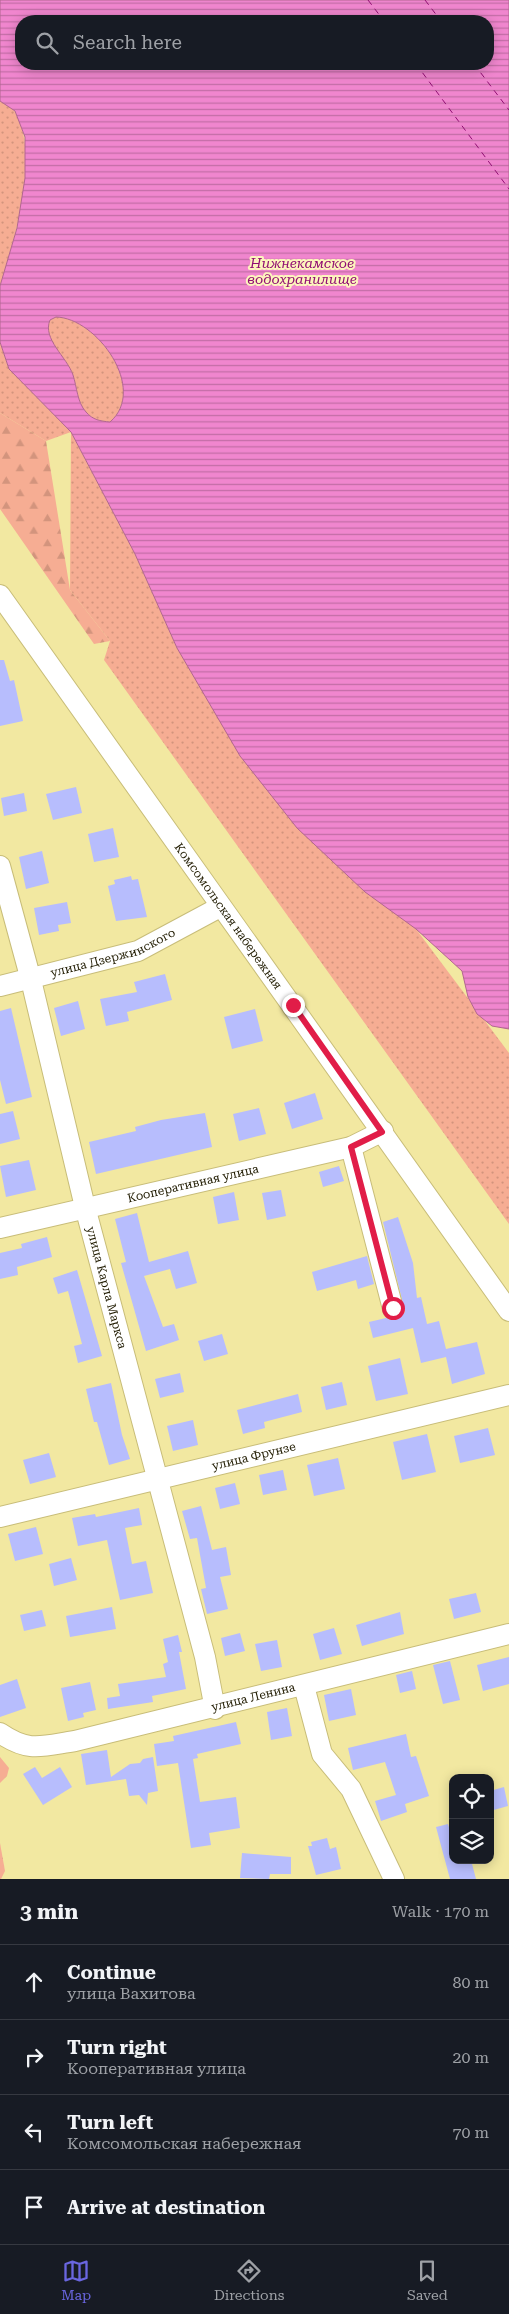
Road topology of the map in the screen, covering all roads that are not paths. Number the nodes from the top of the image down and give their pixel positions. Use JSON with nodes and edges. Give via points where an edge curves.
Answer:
{"nodes":[{"id":1,"x":0,"y":595,"type":"edge"},
{"id":2,"x":0,"y":866,"type":"edge"},
{"id":3,"x":220,"y":906,"type":"junction"},
{"id":4,"x":31,"y":980,"type":"junction"},
{"id":5,"x":0,"y":986,"type":"edge"},
{"id":6,"x":382,"y":1132,"type":"junction"},
{"id":7,"x":351,"y":1147,"type":"junction"},
{"id":8,"x":85,"y":1207,"type":"junction"},
{"id":9,"x":0,"y":1228,"type":"edge"},
{"id":10,"x":393,"y":1308,"type":"dead end"},
{"id":11,"x":509,"y":1311,"type":"edge"},
{"id":12,"x":509,"y":1395,"type":"edge"},
{"id":13,"x":158,"y":1480,"type":"junction"},
{"id":14,"x":0,"y":1517,"type":"edge"},
{"id":15,"x":509,"y":1634,"type":"edge"},
{"id":16,"x":304,"y":1686,"type":"junction"},
{"id":17,"x":215,"y":1709,"type":"junction"},
{"id":18,"x":0,"y":1733,"type":"edge"},
{"id":19,"x":394,"y":1879,"type":"edge"}],
"edges":[{"from":1,"to":3,"type":"street","name":"Комсомольская набережная"},
{"from":2,"to":4,"type":"street","name":"улица Карла Маркса"},
{"from":3,"to":4,"type":"street","name":"улица Дзержинского","via":[[138,951]]},
{"from":3,"to":6,"type":"street","name":"Комсомольская набережная"},
{"from":4,"to":5,"type":"street","name":"улица Дзержинского"},
{"from":4,"to":8,"type":"street","name":"улица Карла Маркса"},
{"from":6,"to":7,"type":"street","name":"Кооперативная улица"},
{"from":6,"to":11,"type":"street","name":"Комсомольская набережная"},
{"from":7,"to":8,"type":"street","name":"Кооперативная улица"},
{"from":7,"to":10,"type":"street"},
{"from":8,"to":9,"type":"street","name":"Кооперативная улица"},
{"from":8,"to":13,"type":"street","name":"улица Карла Маркса"},
{"from":12,"to":13,"type":"street","name":"улица Фрунзе"},
{"from":13,"to":14,"type":"street","name":"улица Фрунзе"},
{"from":13,"to":17,"type":"street","name":"улица Карла Маркса","via":[[205,1657]]},
{"from":15,"to":16,"type":"street","name":"улица Ленина"},
{"from":16,"to":17,"type":"street","name":"улица Ленина"},
{"from":16,"to":19,"type":"street","via":[[322,1754],[352,1789]]},
{"from":17,"to":18,"type":"street","name":"улица Ленина","via":[[38,1747],[18,1745]]}]}
